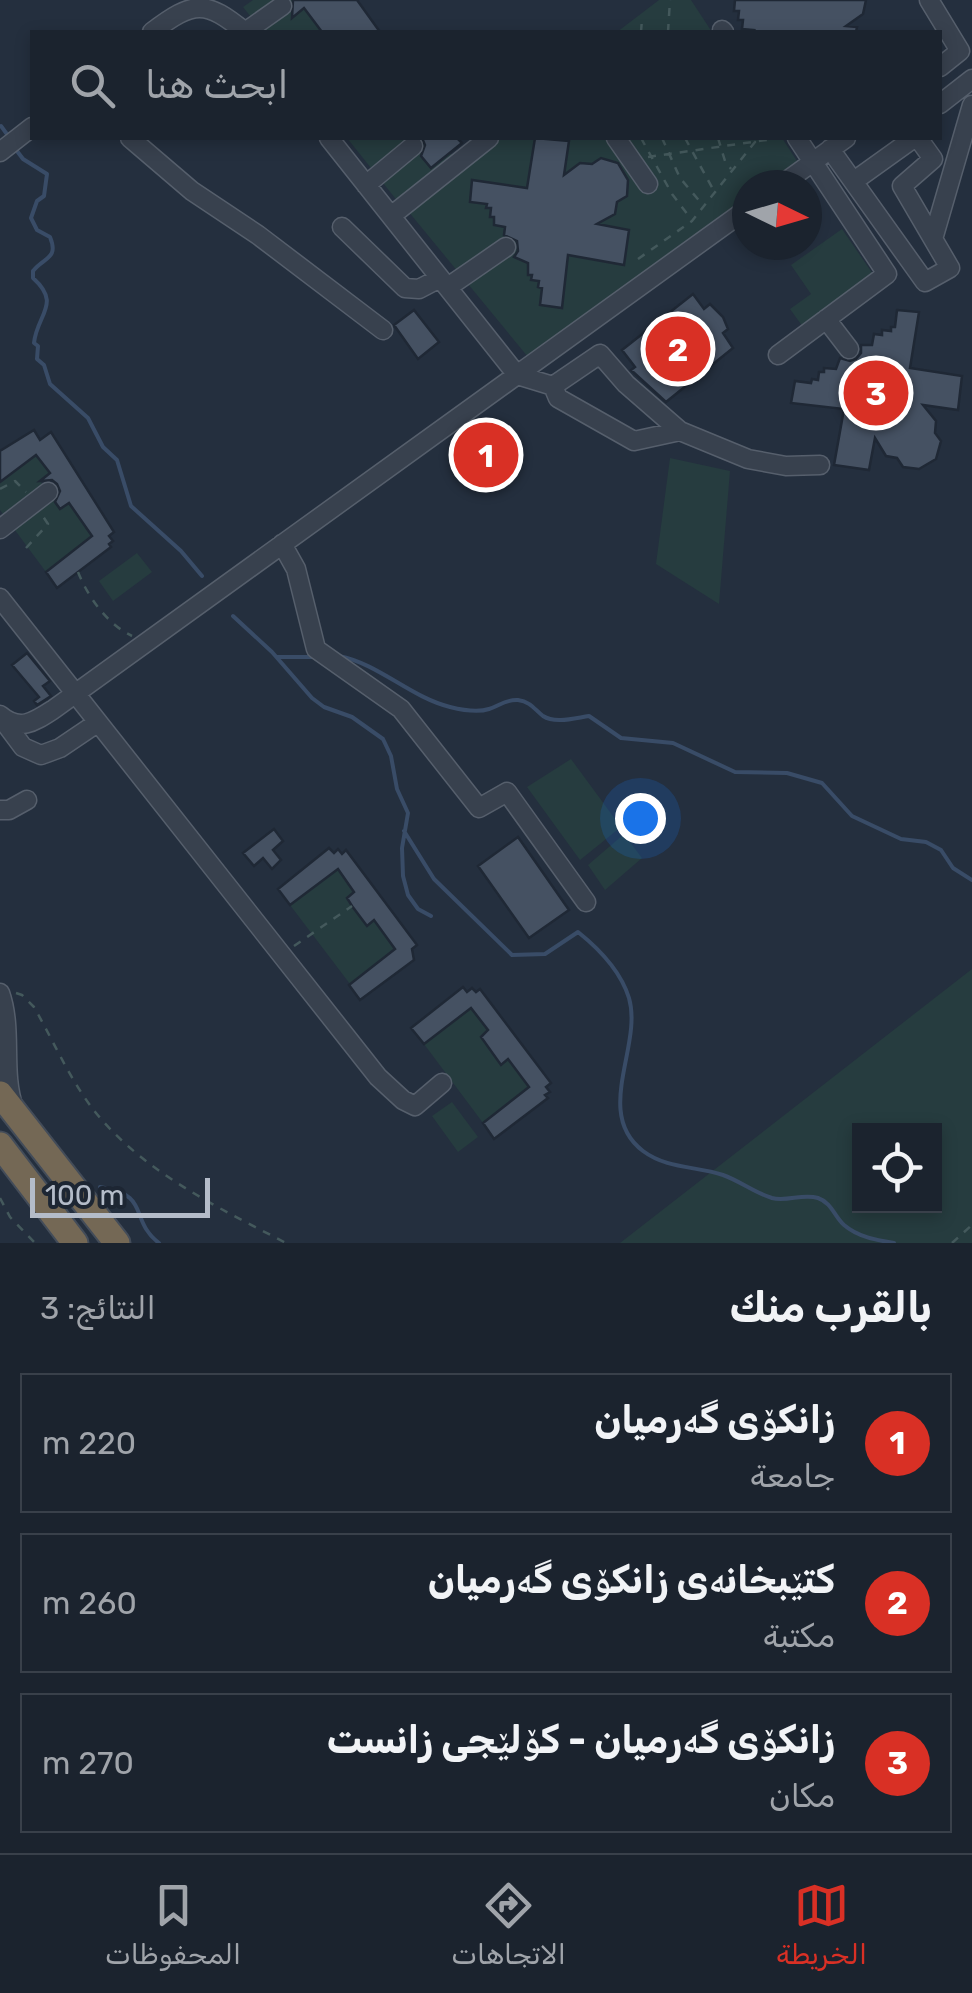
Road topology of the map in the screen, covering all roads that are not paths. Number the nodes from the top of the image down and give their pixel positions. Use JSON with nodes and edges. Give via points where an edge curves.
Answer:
{"nodes":[{"id":1,"x":206,"y":0,"type":"edge"},
{"id":2,"x":929,"y":0,"type":"edge"},
{"id":3,"x":180,"y":3,"type":"edge"},
{"id":4,"x":282,"y":6,"type":"dead end"},
{"id":5,"x":153,"y":30,"type":"edge"},
{"id":6,"x":154,"y":30,"type":"edge"},
{"id":7,"x":243,"y":30,"type":"edge"},
{"id":8,"x":248,"y":30,"type":"edge"},
{"id":9,"x":966,"y":47,"type":"edge"},
{"id":10,"x":942,"y":65,"type":"edge"},
{"id":11,"x":972,"y":79,"type":"edge"},
{"id":12,"x":942,"y":102,"type":"edge"},
{"id":13,"x":972,"y":105,"type":"edge"},
{"id":14,"x":30,"y":128,"type":"edge"},
{"id":15,"x":132,"y":140,"type":"edge"},
{"id":16,"x":332,"y":140,"type":"edge"},
{"id":17,"x":487,"y":140,"type":"edge"},
{"id":18,"x":617,"y":140,"type":"edge"},
{"id":19,"x":798,"y":140,"type":"edge"},
{"id":20,"x":913,"y":140,"type":"edge"},
{"id":21,"x":918,"y":140,"type":"edge"},
{"id":22,"x":838,"y":143,"type":"edge"},
{"id":23,"x":413,"y":146,"type":"dead end"},
{"id":24,"x":0,"y":151,"type":"edge"},
{"id":25,"x":814,"y":161,"type":"junction"},
{"id":26,"x":802,"y":170,"type":"edge"},
{"id":27,"x":854,"y":181,"type":"junction"},
{"id":28,"x":648,"y":184,"type":"dead end"},
{"id":29,"x":366,"y":185,"type":"junction"},
{"id":30,"x":392,"y":216,"type":"junction"},
{"id":31,"x":732,"y":220,"type":"edge"},
{"id":32,"x":342,"y":227,"type":"dead end"},
{"id":33,"x":933,"y":239,"type":"junction"},
{"id":34,"x":506,"y":246,"type":"dead end"},
{"id":35,"x":444,"y":282,"type":"junction"},
{"id":36,"x":826,"y":320,"type":"junction"},
{"id":37,"x":383,"y":330,"type":"dead end"},
{"id":38,"x":848,"y":349,"type":"dead end"},
{"id":39,"x":778,"y":355,"type":"dead end"},
{"id":40,"x":518,"y":375,"type":"junction"},
{"id":41,"x":553,"y":386,"type":"junction"},
{"id":42,"x":680,"y":431,"type":"junction"},
{"id":43,"x":820,"y":466,"type":"dead end"},
{"id":44,"x":48,"y":492,"type":"dead end"},
{"id":45,"x":0,"y":529,"type":"edge"},
{"id":46,"x":282,"y":544,"type":"junction"},
{"id":47,"x":0,"y":598,"type":"edge"},
{"id":48,"x":74,"y":695,"type":"junction"},
{"id":49,"x":0,"y":716,"type":"edge"},
{"id":50,"x":97,"y":723,"type":"junction"},
{"id":51,"x":27,"y":800,"type":"dead end"},
{"id":52,"x":0,"y":810,"type":"edge"},
{"id":53,"x":586,"y":902,"type":"dead end"},
{"id":54,"x":2,"y":1001,"type":"edge"},
{"id":55,"x":442,"y":1083,"type":"dead end"},
{"id":56,"x":8,"y":1104,"type":"edge"},
{"id":57,"x":0,"y":1145,"type":"edge"},
{"id":58,"x":75,"y":1243,"type":"edge"},
{"id":59,"x":117,"y":1243,"type":"edge"}],
"edges":[{"from":1,"to":6,"type":"street"},
{"from":1,"to":7,"type":"street","via":[[226,9]]},
{"from":2,"to":9,"type":"street"},
{"from":3,"to":5,"type":"street"},
{"from":4,"to":8,"type":"street"},
{"from":9,"to":10,"type":"street"},
{"from":11,"to":12,"type":"street"},
{"from":13,"to":33,"type":"street"},
{"from":14,"to":24,"type":"street"},
{"from":15,"to":37,"type":"street"},
{"from":16,"to":29,"type":"street"},
{"from":17,"to":30,"type":"street"},
{"from":18,"to":28,"type":"street"},
{"from":19,"to":25,"type":"street"},
{"from":20,"to":27,"type":"street"},
{"from":21,"to":33,"type":"street","via":[[933,159],[902,186]]},
{"from":22,"to":25,"type":"street"},
{"from":22,"to":27,"type":"street"},
{"from":23,"to":29,"type":"street"},
{"from":25,"to":26,"type":"street"},
{"from":25,"to":36,"type":"street","via":[[887,274]]},
{"from":27,"to":33,"type":"street","via":[[925,282],[950,268]]},
{"from":29,"to":30,"type":"street"},
{"from":30,"to":35,"type":"street"},
{"from":31,"to":40,"type":"street"},
{"from":32,"to":35,"type":"street","via":[[405,288]]},
{"from":34,"to":35,"type":"street"},
{"from":35,"to":40,"type":"street"},
{"from":36,"to":38,"type":"street"},
{"from":36,"to":39,"type":"street"},
{"from":40,"to":41,"type":"street"},
{"from":40,"to":46,"type":"street"},
{"from":41,"to":42,"type":"street","via":[[558,398],[634,440]]},
{"from":41,"to":42,"type":"street","via":[[600,354]]},
{"from":42,"to":43,"type":"street","via":[[748,459]]},
{"from":44,"to":45,"type":"street"},
{"from":46,"to":48,"type":"street"},
{"from":46,"to":53,"type":"street","via":[[296,569],[316,649],[401,708],[479,808],[506,792]]},
{"from":47,"to":48,"type":"street"},
{"from":48,"to":49,"type":"street","via":[[28,724]]},
{"from":48,"to":50,"type":"street"},
{"from":49,"to":50,"type":"street","via":[[23,746],[42,755]]},
{"from":50,"to":55,"type":"street","via":[[378,1077],[415,1106]]},
{"from":51,"to":52,"type":"street"},
{"from":54,"to":56,"type":"street"},
{"from":56,"to":59,"type":"highway"},
{"from":57,"to":58,"type":"highway"}]}
